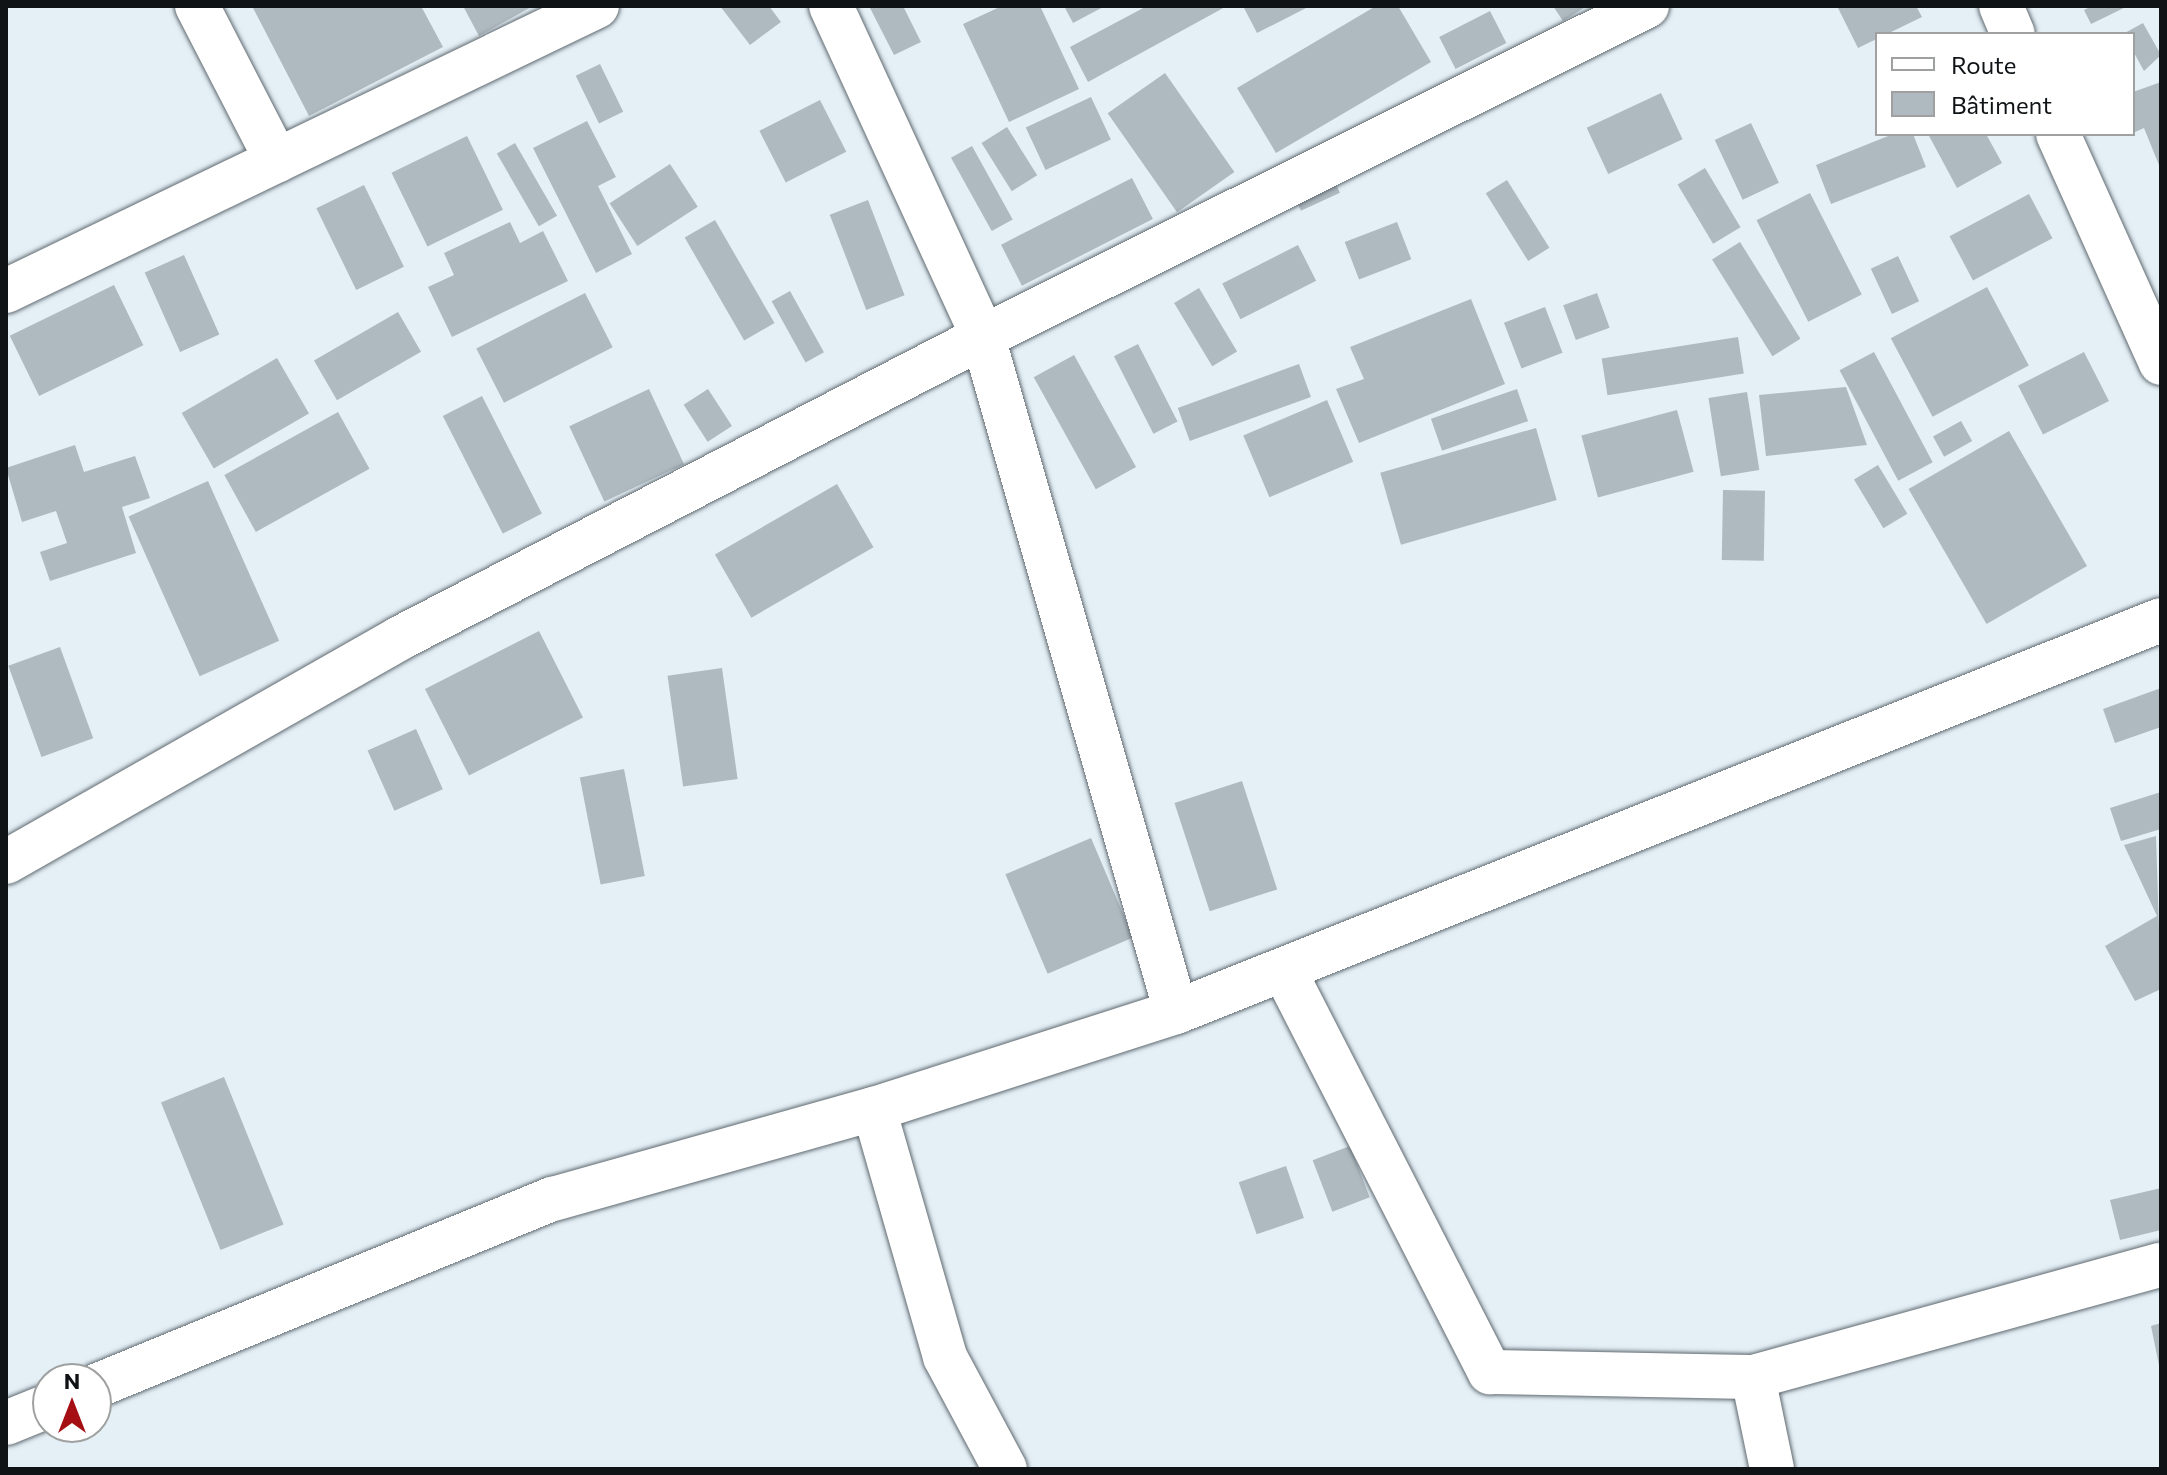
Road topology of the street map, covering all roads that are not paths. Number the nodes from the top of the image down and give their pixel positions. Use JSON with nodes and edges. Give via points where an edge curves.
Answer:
{"nodes":[{"id":1,"x":197,"y":6,"type":"edge"},
{"id":2,"x":597,"y":6,"type":"edge"},
{"id":3,"x":831,"y":6,"type":"edge"},
{"id":4,"x":1647,"y":6,"type":"edge"},
{"id":5,"x":2001,"y":6,"type":"edge"},
{"id":6,"x":2012,"y":32,"type":"edge"},
{"id":7,"x":2059,"y":136,"type":"edge"},
{"id":8,"x":277,"y":161,"type":"junction"},
{"id":9,"x":6,"y":291,"type":"edge"},
{"id":10,"x":983,"y":337,"type":"junction"},
{"id":11,"x":2161,"y":363,"type":"edge"},
{"id":12,"x":2161,"y":620,"type":"edge"},
{"id":13,"x":6,"y":862,"type":"edge"},
{"id":14,"x":1284,"y":970,"type":"junction"},
{"id":15,"x":1176,"y":1012,"type":"junction"},
{"id":16,"x":874,"y":1109,"type":"junction"},
{"id":17,"x":2161,"y":1265,"type":"edge"},
{"id":18,"x":1753,"y":1377,"type":"junction"},
{"id":19,"x":112,"y":1379,"type":"edge"},
{"id":20,"x":32,"y":1412,"type":"edge"},
{"id":21,"x":6,"y":1423,"type":"edge"},
{"id":22,"x":1005,"y":1469,"type":"edge"},
{"id":23,"x":1772,"y":1469,"type":"edge"}],
"edges":[{"from":1,"to":8,"type":"street"},
{"from":2,"to":8,"type":"street"},
{"from":3,"to":10,"type":"street"},
{"from":4,"to":10,"type":"street"},
{"from":5,"to":6,"type":"street"},
{"from":7,"to":11,"type":"street"},
{"from":8,"to":9,"type":"street"},
{"from":10,"to":13,"type":"street","via":[[400,638]]},
{"from":10,"to":15,"type":"street"},
{"from":12,"to":14,"type":"street"},
{"from":14,"to":15,"type":"street"},
{"from":14,"to":18,"type":"street","via":[[1490,1372]]},
{"from":15,"to":16,"type":"street"},
{"from":16,"to":19,"type":"street","via":[[553,1199]]},
{"from":16,"to":22,"type":"street","via":[[945,1357]]},
{"from":17,"to":18,"type":"street"},
{"from":18,"to":23,"type":"street"},
{"from":20,"to":21,"type":"street"}]}
